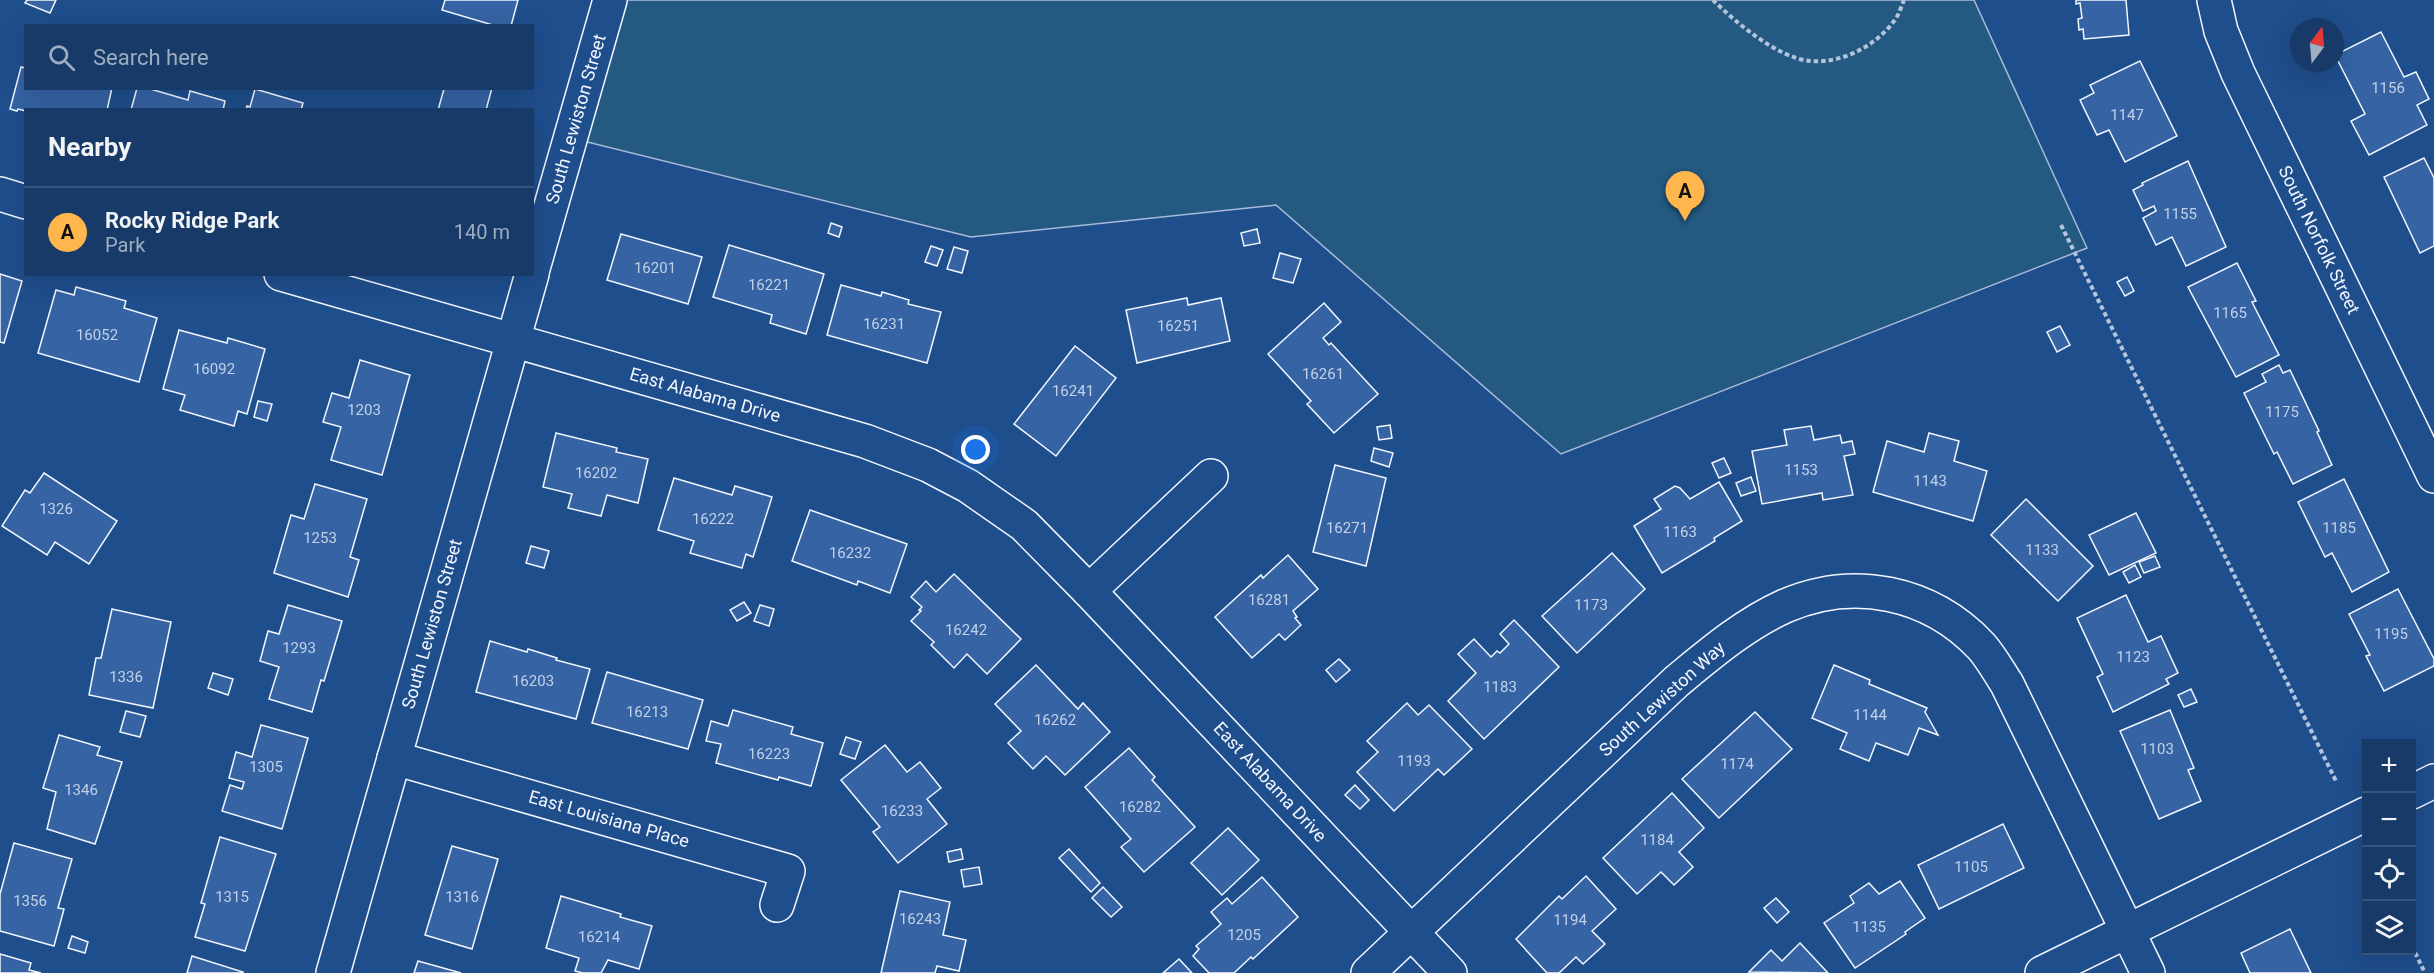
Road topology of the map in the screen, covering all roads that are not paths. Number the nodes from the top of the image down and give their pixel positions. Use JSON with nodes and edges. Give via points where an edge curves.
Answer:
{"nodes":[{"id":1,"x":610,"y":0,"type":"edge"},
{"id":2,"x":2214,"y":0,"type":"edge"},
{"id":3,"x":0,"y":194,"type":"edge"},
{"id":4,"x":24,"y":201,"type":"edge"},
{"id":5,"x":534,"y":266,"type":"edge"},
{"id":6,"x":288,"y":276,"type":"edge"},
{"id":7,"x":531,"y":276,"type":"edge"},
{"id":8,"x":513,"y":341,"type":"junction"},
{"id":9,"x":1211,"y":476,"type":"dead end"},
{"id":10,"x":2434,"y":476,"type":"edge"},
{"id":11,"x":1089,"y":591,"type":"junction"},
{"id":12,"x":394,"y":758,"type":"junction"},
{"id":13,"x":2434,"y":781,"type":"edge"},
{"id":14,"x":2416,"y":790,"type":"edge"},
{"id":15,"x":2362,"y":816,"type":"edge"},
{"id":16,"x":777,"y":905,"type":"dead end"},
{"id":17,"x":2128,"y":931,"type":"junction"},
{"id":18,"x":1411,"y":932,"type":"junction"},
{"id":19,"x":333,"y":973,"type":"edge"},
{"id":20,"x":1368,"y":973,"type":"edge"},
{"id":21,"x":1450,"y":973,"type":"edge"},
{"id":22,"x":2042,"y":973,"type":"edge"},
{"id":23,"x":2148,"y":973,"type":"edge"}],
"edges":[{"from":1,"to":5,"type":"street","name":"South Lewiston Street"},
{"from":2,"to":10,"type":"street","name":"South Norfolk Street","via":[[2221,31],[2238,73]]},
{"from":3,"to":4,"type":"street"},
{"from":6,"to":8,"type":"street","name":"East Alabama Drive"},
{"from":7,"to":8,"type":"street","name":"South Lewiston Street"},
{"from":8,"to":11,"type":"street","name":"East Alabama Drive","via":[[865,441],[928,465],[968,486],[1024,525]]},
{"from":8,"to":12,"type":"street","name":"South Lewiston Street"},
{"from":9,"to":11,"type":"street"},
{"from":11,"to":18,"type":"street","name":"East Alabama Drive"},
{"from":12,"to":16,"type":"street","name":"East Louisiana Place","via":[[788,870]]},
{"from":12,"to":19,"type":"street","name":"South Lewiston Street"},
{"from":13,"to":14,"type":"street"},
{"from":15,"to":17,"type":"street"},
{"from":17,"to":18,"type":"street","name":"South Lewiston Way","via":[[2007,684],[1983,647],[1950,618],[1919,602],[1886,592],[1851,590],[1808,597],[1730,638],[1677,681]]},
{"from":17,"to":22,"type":"street"},
{"from":17,"to":23,"type":"street","name":"South Lewiston Way"},
{"from":18,"to":20,"type":"street","name":"South Lewiston Way"},
{"from":18,"to":21,"type":"street","name":"East Alabama Drive"}]}
